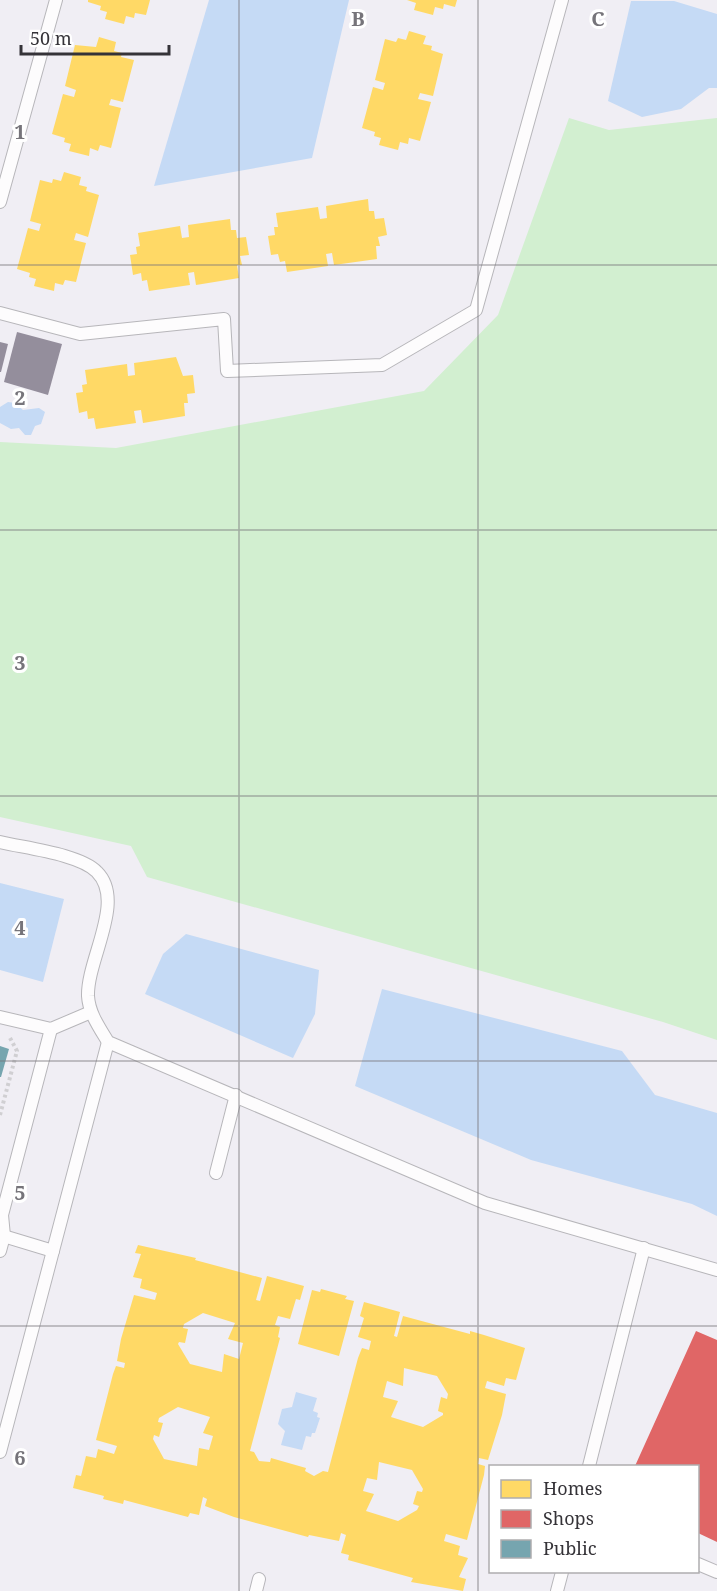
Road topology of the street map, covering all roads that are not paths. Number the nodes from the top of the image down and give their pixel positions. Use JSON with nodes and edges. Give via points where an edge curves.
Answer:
{"nodes":[{"id":1,"x":56,"y":0,"type":"edge"},
{"id":2,"x":562,"y":0,"type":"edge"},
{"id":3,"x":0,"y":202,"type":"edge"},
{"id":4,"x":0,"y":313,"type":"edge"},
{"id":5,"x":0,"y":842,"type":"edge"},
{"id":6,"x":90,"y":1012,"type":"junction"},
{"id":7,"x":2,"y":1022,"type":"edge"},
{"id":8,"x":51,"y":1029,"type":"junction"},
{"id":9,"x":108,"y":1042,"type":"junction"},
{"id":10,"x":236,"y":1095,"type":"junction"},
{"id":11,"x":216,"y":1173,"type":"dead end"},
{"id":12,"x":2,"y":1235,"type":"edge"},
{"id":13,"x":644,"y":1248,"type":"junction"},
{"id":14,"x":0,"y":1251,"type":"edge"},
{"id":15,"x":53,"y":1251,"type":"junction"},
{"id":16,"x":717,"y":1270,"type":"edge"},
{"id":17,"x":0,"y":1452,"type":"edge"},
{"id":18,"x":590,"y":1465,"type":"edge"},
{"id":19,"x":699,"y":1564,"type":"edge"},
{"id":20,"x":717,"y":1572,"type":"edge"},
{"id":21,"x":562,"y":1573,"type":"edge"},
{"id":22,"x":557,"y":1591,"type":"edge"}],
"edges":[{"from":1,"to":3,"type":"lane"},
{"from":2,"to":4,"type":"lane","via":[[476,310],[382,365],[227,371],[224,319],[80,334]]},
{"from":5,"to":6,"type":"lane","via":[[75,860],[96,871],[108,890],[108,909],[89,977]]},
{"from":6,"to":8,"type":"lane"},
{"from":6,"to":9,"type":"lane"},
{"from":7,"to":8,"type":"lane"},
{"from":8,"to":12,"type":"lane","via":[[2,1215]]},
{"from":9,"to":10,"type":"lane"},
{"from":9,"to":15,"type":"lane"},
{"from":10,"to":11,"type":"lane"},
{"from":10,"to":13,"type":"lane","via":[[485,1203]]},
{"from":12,"to":14,"type":"lane"},
{"from":12,"to":15,"type":"lane"},
{"from":13,"to":16,"type":"lane"},
{"from":13,"to":18,"type":"lane"},
{"from":15,"to":17,"type":"lane"},
{"from":19,"to":20,"type":"lane"},
{"from":21,"to":22,"type":"lane"}]}
